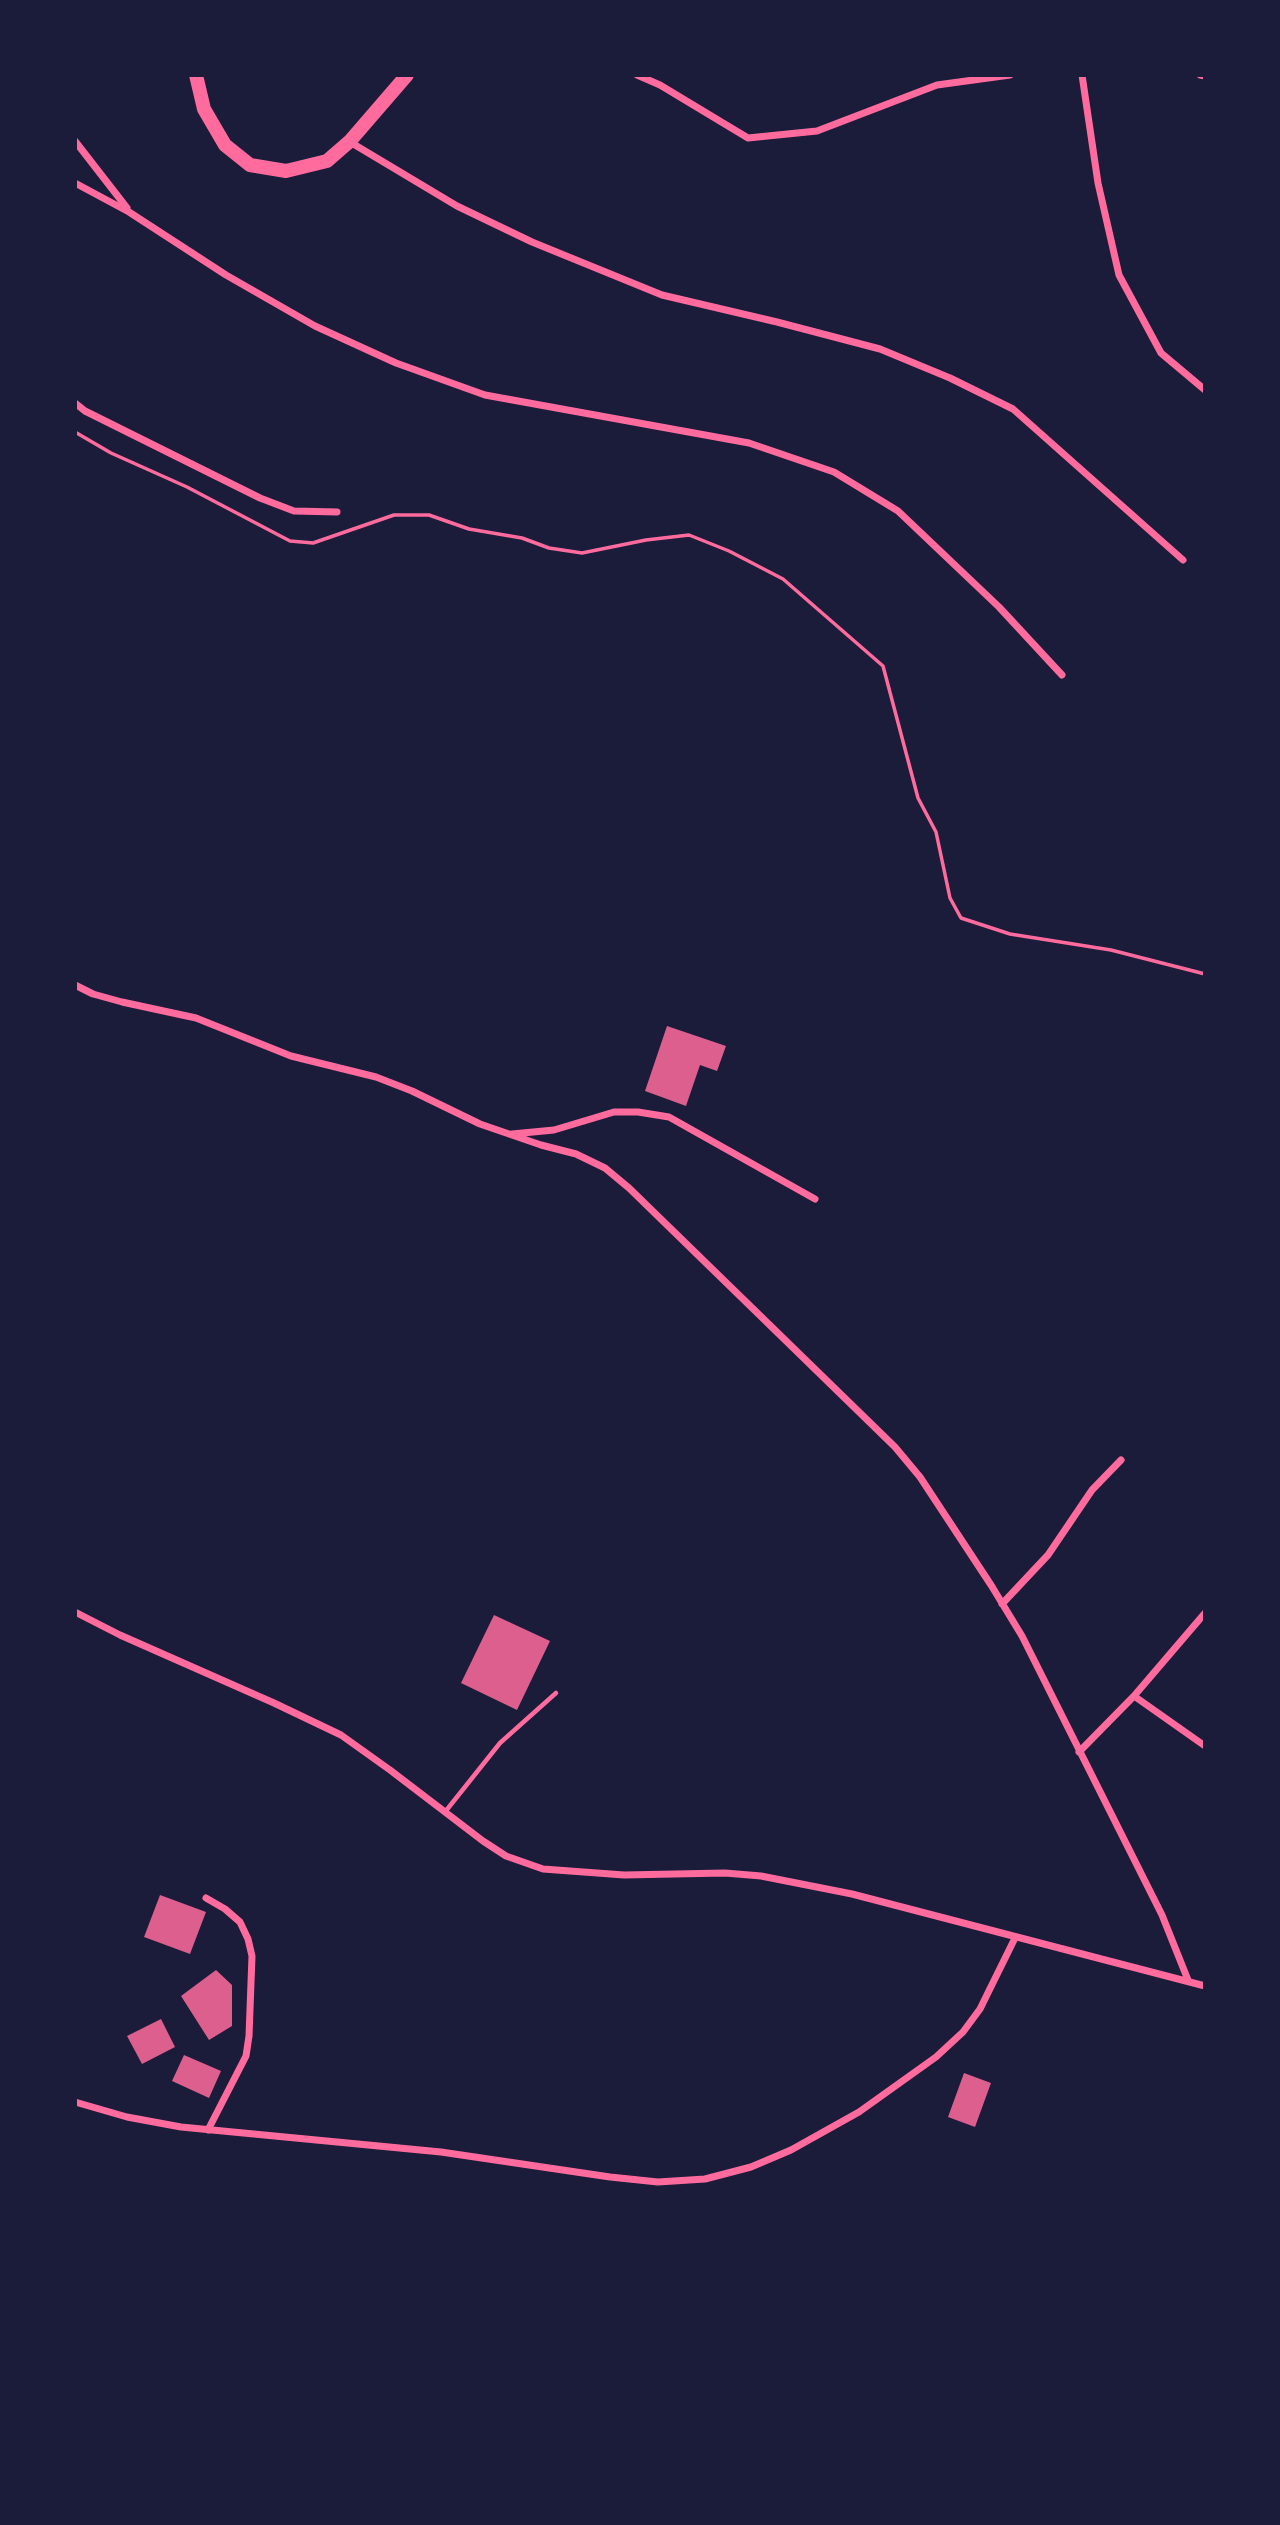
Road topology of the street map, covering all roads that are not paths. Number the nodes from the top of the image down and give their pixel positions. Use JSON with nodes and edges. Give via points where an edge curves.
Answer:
{"nodes":[{"id":1,"x":196,"y":75,"type":"edge"},
{"id":2,"x":407,"y":75,"type":"edge"},
{"id":3,"x":637,"y":75,"type":"edge"},
{"id":4,"x":1010,"y":75,"type":"edge"},
{"id":5,"x":1082,"y":75,"type":"edge"},
{"id":6,"x":75,"y":141,"type":"edge"},
{"id":7,"x":350,"y":142,"type":"junction"},
{"id":8,"x":75,"y":183,"type":"edge"},
{"id":9,"x":130,"y":212,"type":"junction"},
{"id":10,"x":1205,"y":390,"type":"edge"},
{"id":11,"x":75,"y":403,"type":"edge"},
{"id":12,"x":337,"y":512,"type":"dead end"},
{"id":13,"x":1183,"y":560,"type":"dead end"},
{"id":14,"x":1062,"y":674,"type":"dead end"},
{"id":15,"x":75,"y":985,"type":"edge"},
{"id":16,"x":508,"y":1134,"type":"junction"},
{"id":17,"x":815,"y":1199,"type":"dead end"},
{"id":18,"x":1121,"y":1460,"type":"dead end"},
{"id":19,"x":1002,"y":1604,"type":"junction"},
{"id":20,"x":75,"y":1612,"type":"edge"},
{"id":21,"x":1205,"y":1613,"type":"edge"},
{"id":22,"x":556,"y":1693,"type":"dead end"},
{"id":23,"x":1134,"y":1696,"type":"junction"},
{"id":24,"x":1205,"y":1746,"type":"edge"},
{"id":25,"x":1079,"y":1752,"type":"junction"},
{"id":26,"x":444,"y":1813,"type":"junction"},
{"id":27,"x":206,"y":1898,"type":"dead end"},
{"id":28,"x":1015,"y":1938,"type":"junction"},
{"id":29,"x":1188,"y":1980,"type":"junction"},
{"id":30,"x":1205,"y":1986,"type":"edge"},
{"id":31,"x":75,"y":2102,"type":"edge"},
{"id":32,"x":208,"y":2130,"type":"junction"}],
"edges":[{"from":1,"to":7,"type":"main road","via":[[204,109],[225,145],[250,165],[286,171],[327,161]]},
{"from":2,"to":7,"type":"main road"},
{"from":3,"to":4,"type":"street","via":[[748,138],[817,131],[937,85]]},
{"from":5,"to":10,"type":"street","via":[[1098,183],[1119,275],[1161,353]]},
{"from":6,"to":9,"type":"street"},
{"from":7,"to":13,"type":"street","via":[[457,206],[626,281],[662,295],[880,349],[1013,409]]},
{"from":8,"to":9,"type":"street"},
{"from":9,"to":14,"type":"street","via":[[237,282],[315,326],[396,363],[485,395],[749,443],[834,472],[898,511]]},
{"from":11,"to":12,"type":"street","via":[[260,498],[294,511]]},
{"from":15,"to":16,"type":"street","via":[[122,1002],[196,1018],[290,1056],[376,1077]]},
{"from":16,"to":17,"type":"street","via":[[554,1130],[614,1112],[668,1117]]},
{"from":16,"to":19,"type":"street","via":[[576,1154],[605,1168],[649,1207],[895,1447],[920,1477]]},
{"from":18,"to":19,"type":"street","via":[[1092,1490],[1048,1555]]},
{"from":19,"to":25,"type":"street"},
{"from":20,"to":26,"type":"street","via":[[341,1735]]},
{"from":21,"to":23,"type":"street"},
{"from":22,"to":26,"type":"lane","via":[[500,1743]]},
{"from":23,"to":24,"type":"street"},
{"from":23,"to":25,"type":"street"},
{"from":25,"to":29,"type":"street","via":[[1163,1915]]},
{"from":26,"to":28,"type":"street","via":[[506,1856],[543,1869],[761,1876],[852,1894]]},
{"from":27,"to":32,"type":"street","via":[[240,1922],[252,1956],[246,2056]]},
{"from":28,"to":29,"type":"street"},
{"from":28,"to":32,"type":"street","via":[[980,2009],[963,2032],[905,2081],[791,2150],[705,2179],[658,2182],[441,2152]]},
{"from":29,"to":30,"type":"street"},
{"from":31,"to":32,"type":"street","via":[[127,2117]]}]}
